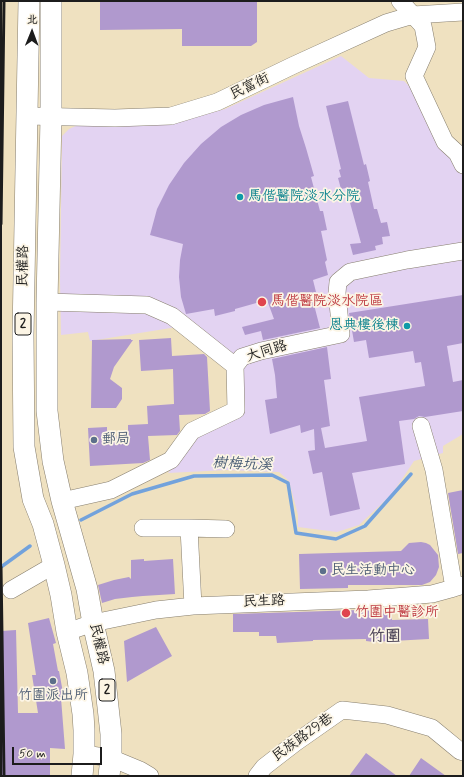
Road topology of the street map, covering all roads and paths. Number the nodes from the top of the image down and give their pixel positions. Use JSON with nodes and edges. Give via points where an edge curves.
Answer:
{"nodes":[{"id":1,"x":29,"y":1,"type":"edge"},
{"id":2,"x":51,"y":1,"type":"edge"},
{"id":3,"x":400,"y":1,"type":"edge"},
{"id":4,"x":463,"y":12,"type":"edge"},
{"id":5,"x":413,"y":15,"type":"junction"},
{"id":6,"x":27,"y":116,"type":"junction"},
{"id":7,"x":51,"y":117,"type":"junction"},
{"id":8,"x":463,"y":165,"type":"edge"},
{"id":9,"x":463,"y":251,"type":"edge"},
{"id":10,"x":47,"y":302,"type":"junction"},
{"id":11,"x":235,"y":366,"type":"junction"},
{"id":12,"x":421,"y":426,"type":"dead end"},
{"id":13,"x":62,"y":501,"type":"junction"},
{"id":14,"x":143,"y":528,"type":"dead end"},
{"id":15,"x":188,"y":528,"type":"junction"},
{"id":16,"x":226,"y":529,"type":"dead end"},
{"id":17,"x":54,"y":565,"type":"junction"},
{"id":18,"x":459,"y":587,"type":"edge"},
{"id":19,"x":11,"y":590,"type":"dead end"},
{"id":20,"x":193,"y":606,"type":"junction"},
{"id":21,"x":93,"y":623,"type":"junction"},
{"id":22,"x":67,"y":632,"type":"junction"},
{"id":23,"x":463,"y":752,"type":"edge"},
{"id":24,"x":84,"y":754,"type":"junction"},
{"id":25,"x":110,"y":767,"type":"edge"},
{"id":26,"x":82,"y":776,"type":"edge"},
{"id":27,"x":150,"y":776,"type":"edge"},
{"id":28,"x":257,"y":776,"type":"edge"}],
"edges":[{"from":1,"to":6,"type":"main road","name":"民權路","number":"2"},
{"from":2,"to":7,"type":"main road","name":"民權路","number":"2"},
{"from":3,"to":5,"type":"street"},
{"from":4,"to":5,"type":"street","name":"民富街"},
{"from":5,"to":7,"type":"street","name":"民富街","via":[[386,23],[217,102],[171,116]]},
{"from":5,"to":8,"type":"street","via":[[423,26],[427,47],[414,76],[446,142],[457,153]]},
{"from":6,"to":7,"type":"street","name":"民富街"},
{"from":6,"to":17,"type":"main road","name":"民權路","number":"2","via":[[23,335],[24,447],[33,499]]},
{"from":7,"to":10,"type":"main road","name":"民權路","number":"2"},
{"from":9,"to":11,"type":"street","name":"大同路","via":[[350,272],[338,282],[341,334],[261,350],[242,357]]},
{"from":10,"to":11,"type":"street","via":[[146,304],[172,316]]},
{"from":10,"to":13,"type":"main road","name":"民權路","number":"2","via":[[47,411]]},
{"from":11,"to":13,"type":"street","name":"大同路","via":[[236,410],[192,431],[171,460],[111,490]]},
{"from":12,"to":18,"type":"street","via":[[434,470]]},
{"from":13,"to":21,"type":"main road","name":"民權路","number":"2","via":[[87,589]]},
{"from":14,"to":15,"type":"street"},
{"from":15,"to":16,"type":"street"},
{"from":15,"to":20,"type":"street"},
{"from":17,"to":19,"type":"street"},
{"from":17,"to":22,"type":"main road","name":"民權路","number":"2"},
{"from":18,"to":20,"type":"street","name":"民生路","via":[[432,594],[368,599]]},
{"from":20,"to":21,"type":"street","name":"民生路","via":[[156,610]]},
{"from":21,"to":22,"type":"street","name":"民生路"},
{"from":21,"to":25,"type":"main road","name":"民權路","number":"2","via":[[104,671],[110,726]]},
{"from":22,"to":24,"type":"main road","name":"民權路","number":"2","via":[[83,714]]},
{"from":23,"to":28,"type":"street","name":"民族路29巷","via":[[432,728],[387,715],[342,710],[264,767]]},
{"from":24,"to":25,"type":"street"},
{"from":24,"to":26,"type":"main road","name":"民權路","number":"2"},
{"from":25,"to":27,"type":"street","via":[[140,770]]}]}
